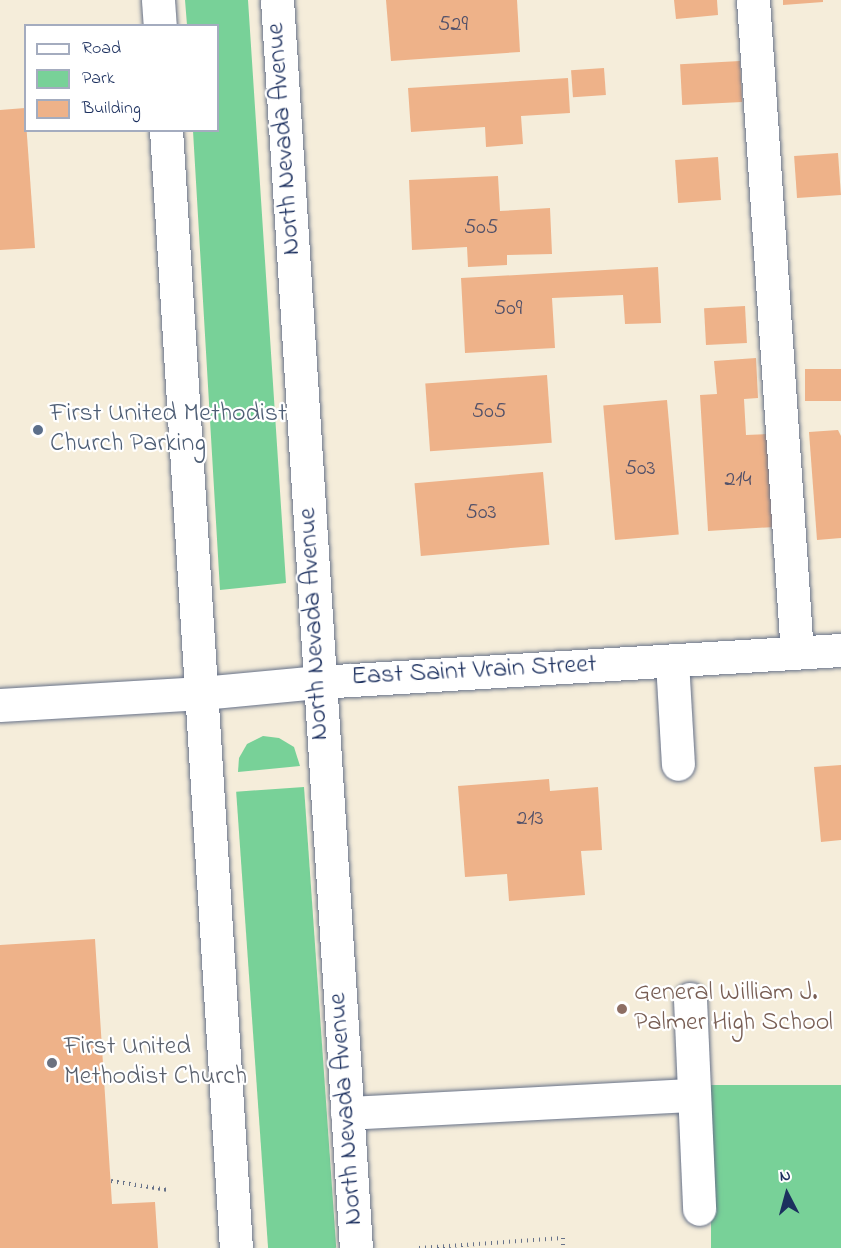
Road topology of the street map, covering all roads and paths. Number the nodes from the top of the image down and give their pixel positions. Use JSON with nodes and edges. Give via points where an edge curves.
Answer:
{"nodes":[{"id":1,"x":158,"y":0,"type":"edge"},
{"id":2,"x":277,"y":0,"type":"edge"},
{"id":3,"x":753,"y":0,"type":"edge"},
{"id":4,"x":160,"y":24,"type":"edge"},
{"id":5,"x":166,"y":132,"type":"edge"},
{"id":6,"x":841,"y":650,"type":"edge"},
{"id":7,"x":796,"y":653,"type":"junction"},
{"id":8,"x":672,"y":661,"type":"junction"},
{"id":9,"x":319,"y":682,"type":"junction"},
{"id":10,"x":202,"y":693,"type":"junction"},
{"id":11,"x":0,"y":705,"type":"edge"},
{"id":12,"x":678,"y":764,"type":"dead end"},
{"id":13,"x":690,"y":999,"type":"dead end"},
{"id":14,"x":693,"y":1095,"type":"junction"},
{"id":15,"x":347,"y":1113,"type":"junction"},
{"id":16,"x":111,"y":1181,"type":"dead end"},
{"id":17,"x":168,"y":1190,"type":"dead end"},
{"id":18,"x":699,"y":1209,"type":"dead end"},
{"id":19,"x":236,"y":1248,"type":"edge"},
{"id":20,"x":356,"y":1248,"type":"edge"},
{"id":21,"x":419,"y":1248,"type":"edge"},
{"id":22,"x":563,"y":1248,"type":"edge"}],
"edges":[{"from":1,"to":4,"type":"main road"},
{"from":2,"to":9,"type":"main road","name":"North Nevada Avenue"},
{"from":3,"to":7,"type":"main road"},
{"from":5,"to":10,"type":"main road"},
{"from":6,"to":7,"type":"main road","name":"East Saint Vrain Street"},
{"from":7,"to":8,"type":"main road","name":"East Saint Vrain Street"},
{"from":8,"to":9,"type":"main road","name":"East Saint Vrain Street"},
{"from":8,"to":12,"type":"main road"},
{"from":9,"to":10,"type":"main road","name":"East Saint Vrain Street"},
{"from":9,"to":15,"type":"main road","name":"North Nevada Avenue"},
{"from":10,"to":11,"type":"main road","name":"East Saint Vrain Street"},
{"from":10,"to":19,"type":"main road"},
{"from":13,"to":14,"type":"main road"},
{"from":14,"to":15,"type":"main road"},
{"from":14,"to":18,"type":"main road"},
{"from":15,"to":20,"type":"main road","name":"North Nevada Avenue"},
{"from":16,"to":17,"type":"path"},
{"from":21,"to":22,"type":"path","via":[[563,1238]]}]}
